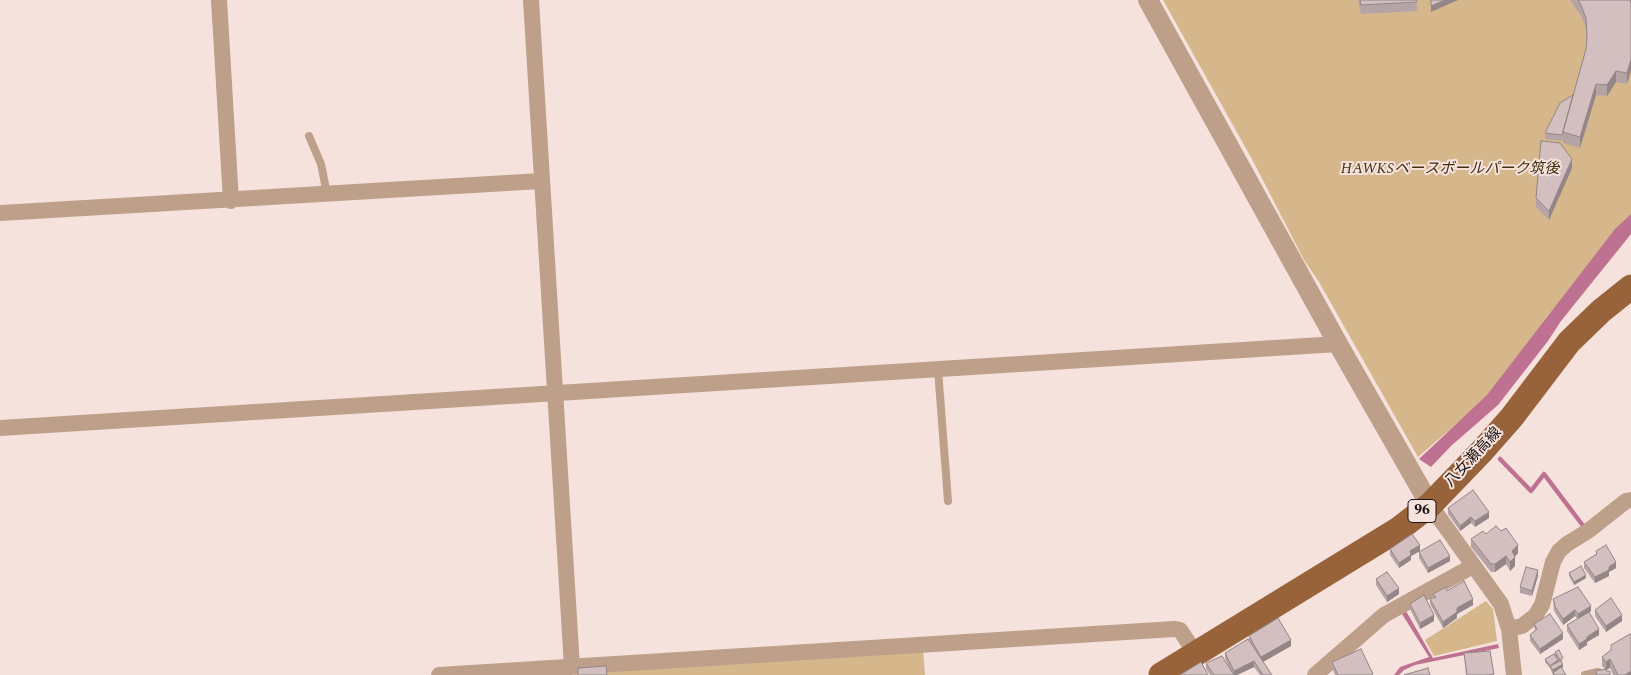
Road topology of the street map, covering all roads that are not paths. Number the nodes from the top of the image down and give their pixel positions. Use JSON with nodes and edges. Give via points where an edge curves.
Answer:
{"nodes":[{"id":1,"x":219,"y":0,"type":"edge"},
{"id":2,"x":531,"y":0,"type":"edge"},
{"id":3,"x":1148,"y":0,"type":"edge"},
{"id":4,"x":309,"y":136,"type":"dead end"},
{"id":5,"x":541,"y":181,"type":"junction"},
{"id":6,"x":327,"y":194,"type":"junction"},
{"id":7,"x":231,"y":201,"type":"junction"},
{"id":8,"x":0,"y":213,"type":"edge"},
{"id":9,"x":1631,"y":287,"type":"edge"},
{"id":10,"x":1338,"y":344,"type":"junction"},
{"id":11,"x":938,"y":370,"type":"junction"},
{"id":12,"x":556,"y":394,"type":"junction"},
{"id":13,"x":0,"y":428,"type":"edge"},
{"id":14,"x":1631,"y":500,"type":"edge"},
{"id":15,"x":948,"y":501,"type":"dead end"},
{"id":16,"x":1430,"y":505,"type":"junction"},
{"id":17,"x":1473,"y":566,"type":"junction"},
{"id":18,"x":1509,"y":629,"type":"junction"},
{"id":19,"x":1196,"y":654,"type":"junction"},
{"id":20,"x":572,"y":667,"type":"junction"},
{"id":21,"x":1598,"y":672,"type":"edge"},
{"id":22,"x":439,"y":675,"type":"edge"},
{"id":23,"x":1161,"y":675,"type":"edge"},
{"id":24,"x":1315,"y":675,"type":"edge"},
{"id":25,"x":1514,"y":675,"type":"edge"},
{"id":26,"x":1585,"y":675,"type":"edge"}],
"edges":[{"from":1,"to":7,"type":"street"},
{"from":2,"to":5,"type":"street"},
{"from":3,"to":10,"type":"street"},
{"from":4,"to":6,"type":"lane","via":[[321,164]]},
{"from":5,"to":6,"type":"street"},
{"from":5,"to":12,"type":"street"},
{"from":6,"to":7,"type":"street"},
{"from":7,"to":8,"type":"street"},
{"from":9,"to":16,"type":"main road","name":"八女瀬高線","number":"96","via":[[1569,342],[1500,431]]},
{"from":10,"to":11,"type":"street"},
{"from":10,"to":16,"type":"street"},
{"from":11,"to":12,"type":"street"},
{"from":11,"to":15,"type":"lane"},
{"from":12,"to":13,"type":"street"},
{"from":12,"to":20,"type":"street"},
{"from":14,"to":18,"type":"street","via":[[1559,551],[1542,605],[1535,616],[1522,626]]},
{"from":16,"to":17,"type":"street"},
{"from":16,"to":19,"type":"main road","name":"八女瀬高線","number":"96","via":[[1399,529]]},
{"from":17,"to":18,"type":"street","via":[[1501,604]]},
{"from":17,"to":24,"type":"street","via":[[1384,615]]},
{"from":18,"to":25,"type":"street"},
{"from":19,"to":20,"type":"street","via":[[1180,630],[1174,629]]},
{"from":19,"to":23,"type":"main road","name":"八女瀬高線","number":"96"},
{"from":20,"to":22,"type":"street"},
{"from":21,"to":26,"type":"lane"}]}
